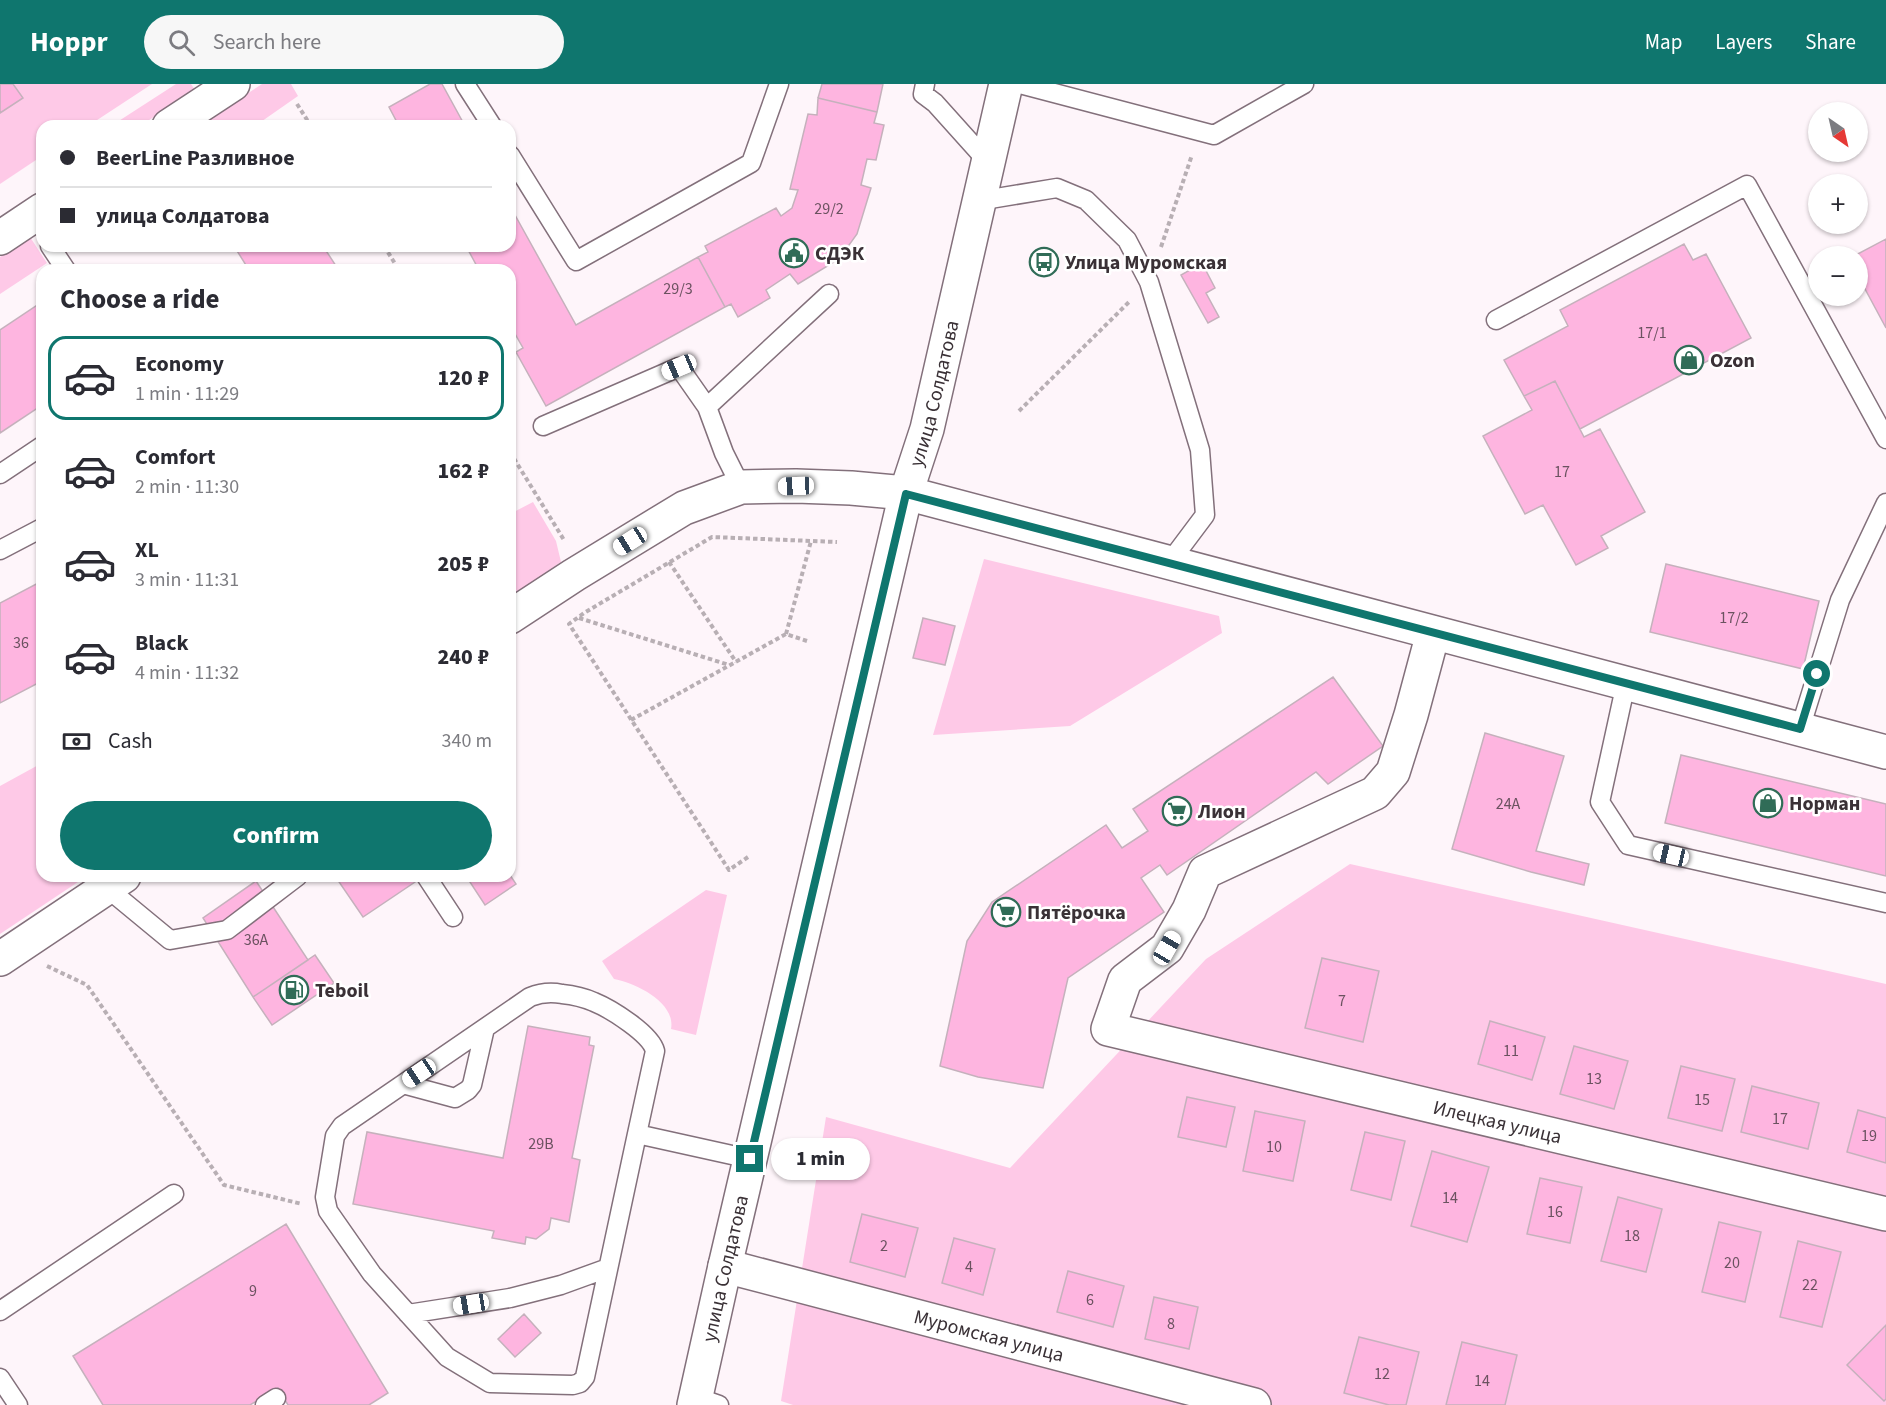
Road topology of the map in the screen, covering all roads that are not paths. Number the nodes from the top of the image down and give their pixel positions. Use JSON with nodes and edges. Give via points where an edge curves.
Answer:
{"nodes":[{"id":1,"x":465,"y":84,"type":"edge"},
{"id":2,"x":779,"y":84,"type":"edge"},
{"id":3,"x":926,"y":84,"type":"edge"},
{"id":4,"x":1006,"y":84,"type":"edge"},
{"id":5,"x":1020,"y":84,"type":"edge"},
{"id":6,"x":1304,"y":84,"type":"edge"},
{"id":7,"x":218,"y":88,"type":"edge"},
{"id":8,"x":177,"y":120,"type":"edge"},
{"id":9,"x":488,"y":120,"type":"edge"},
{"id":10,"x":988,"y":162,"type":"junction"},
{"id":11,"x":516,"y":165,"type":"edge"},
{"id":12,"x":978,"y":201,"type":"junction"},
{"id":13,"x":36,"y":221,"type":"edge"},
{"id":14,"x":0,"y":238,"type":"edge"},
{"id":15,"x":829,"y":294,"type":"dead end"},
{"id":16,"x":1496,"y":320,"type":"dead end"},
{"id":17,"x":707,"y":407,"type":"junction"},
{"id":18,"x":543,"y":426,"type":"dead end"},
{"id":19,"x":1886,"y":439,"type":"edge"},
{"id":20,"x":36,"y":450,"type":"edge"},
{"id":21,"x":0,"y":474,"type":"edge"},
{"id":22,"x":741,"y":487,"type":"junction"},
{"id":23,"x":906,"y":494,"type":"junction"},
{"id":24,"x":1886,"y":503,"type":"edge"},
{"id":25,"x":36,"y":531,"type":"edge"},
{"id":26,"x":0,"y":550,"type":"edge"},
{"id":27,"x":1169,"y":563,"type":"junction"},
{"id":28,"x":516,"y":613,"type":"edge"},
{"id":29,"x":1433,"y":633,"type":"junction"},
{"id":30,"x":1626,"y":683,"type":"junction"},
{"id":31,"x":1800,"y":729,"type":"junction"},
{"id":32,"x":1886,"y":752,"type":"edge"},
{"id":33,"x":116,"y":882,"type":"edge"},
{"id":34,"x":290,"y":882,"type":"edge"},
{"id":35,"x":430,"y":882,"type":"edge"},
{"id":36,"x":1886,"y":903,"type":"edge"},
{"id":37,"x":453,"y":917,"type":"dead end"},
{"id":38,"x":7,"y":954,"type":"edge"},
{"id":39,"x":485,"y":1028,"type":"junction"},
{"id":40,"x":403,"y":1084,"type":"junction"},
{"id":41,"x":637,"y":1134,"type":"junction"},
{"id":42,"x":750,"y":1159,"type":"junction"},
{"id":43,"x":174,"y":1194,"type":"dead end"},
{"id":44,"x":1886,"y":1214,"type":"edge"},
{"id":45,"x":725,"y":1266,"type":"junction"},
{"id":46,"x":608,"y":1268,"type":"junction"},
{"id":47,"x":0,"y":1311,"type":"edge"},
{"id":48,"x":408,"y":1314,"type":"junction"},
{"id":49,"x":0,"y":1378,"type":"edge"},
{"id":50,"x":703,"y":1402,"type":"edge"},
{"id":51,"x":15,"y":1404,"type":"edge"},
{"id":52,"x":1254,"y":1405,"type":"edge"}],
"edges":[{"from":1,"to":9,"type":"lane"},
{"from":2,"to":11,"type":"lane","via":[[751,163],[576,261]]},
{"from":3,"to":10,"type":"lane","via":[[923,94]]},
{"from":4,"to":10,"type":"street","name":"улица Солдатова"},
{"from":5,"to":6,"type":"lane","via":[[1214,135]]},
{"from":7,"to":8,"type":"street"},
{"from":10,"to":12,"type":"street","name":"улица Солдатова"},
{"from":12,"to":23,"type":"street","name":"улица Солдатова","via":[[927,429]]},
{"from":12,"to":27,"type":"lane","via":[[1057,188],[1086,200],[1127,240],[1149,282],[1200,450],[1205,515]]},
{"from":13,"to":14,"type":"street"},
{"from":15,"to":17,"type":"lane"},
{"from":16,"to":19,"type":"lane","via":[[1748,185]]},
{"from":17,"to":18,"type":"lane","via":[[679,367]]},
{"from":17,"to":22,"type":"lane"},
{"from":20,"to":21,"type":"lane"},
{"from":22,"to":23,"type":"street","via":[[851,488]]},
{"from":22,"to":28,"type":"street","via":[[684,508]]},
{"from":23,"to":27,"type":"street"},
{"from":23,"to":42,"type":"street","name":"улица Солдатова"},
{"from":24,"to":31,"type":"lane","via":[[1840,600]]},
{"from":25,"to":26,"type":"lane"},
{"from":27,"to":29,"type":"street"},
{"from":29,"to":30,"type":"street"},
{"from":29,"to":44,"type":"street","name":"Илецкая улица","via":[[1393,772],[1375,792],[1205,872],[1167,948],[1125,980],[1108,1029]]},
{"from":30,"to":31,"type":"street"},
{"from":30,"to":36,"type":"lane","via":[[1600,802],[1628,845]]},
{"from":31,"to":32,"type":"street"},
{"from":33,"to":34,"type":"lane","via":[[170,940],[227,930]]},
{"from":33,"to":38,"type":"street"},
{"from":35,"to":37,"type":"lane"},
{"from":39,"to":40,"type":"lane"},
{"from":39,"to":40,"type":"lane","via":[[468,1090],[455,1098]]},
{"from":39,"to":41,"type":"lane","via":[[530,997],[562,993],[595,1002],[627,1022],[654,1044],[655,1051]]},
{"from":40,"to":48,"type":"lane","via":[[337,1131],[325,1197],[328,1211],[372,1274]]},
{"from":41,"to":42,"type":"lane"},
{"from":41,"to":46,"type":"lane"},
{"from":42,"to":45,"type":"street","name":"улица Солдатова"},
{"from":43,"to":47,"type":"lane"},
{"from":45,"to":50,"type":"street","name":"улица Солдатова"},
{"from":45,"to":52,"type":"street","name":"Муромская улица"},
{"from":46,"to":48,"type":"lane","via":[[510,1298]]},
{"from":46,"to":48,"type":"lane","via":[[585,1377],[573,1385],[490,1383],[447,1357]]},
{"from":49,"to":51,"type":"lane"}]}
